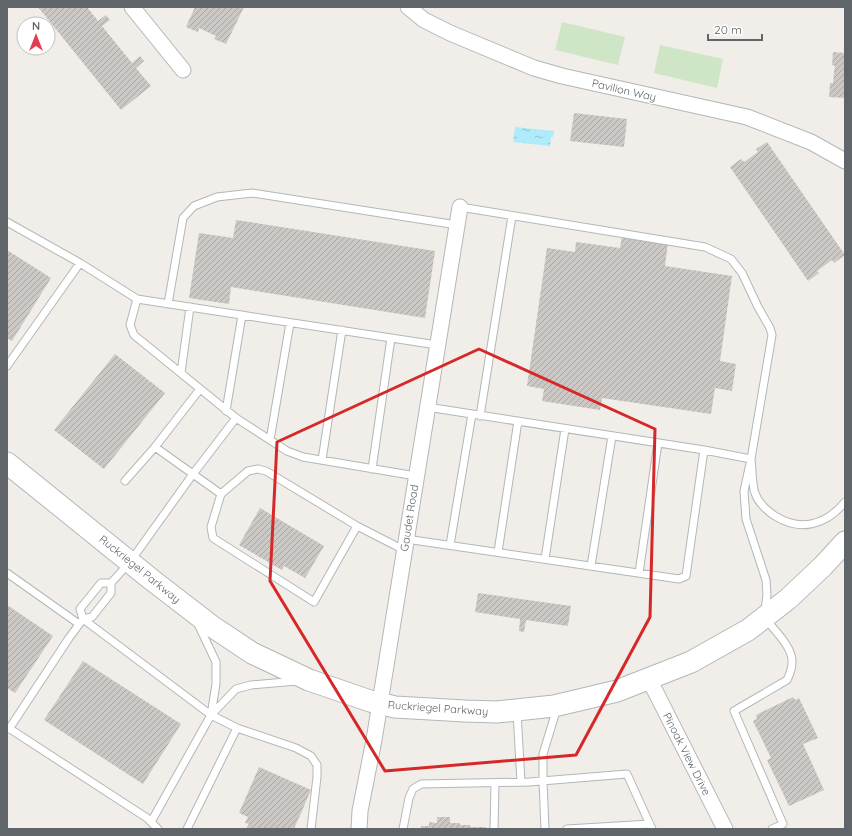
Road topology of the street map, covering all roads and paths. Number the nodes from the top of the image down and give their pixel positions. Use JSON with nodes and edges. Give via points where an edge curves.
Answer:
{"nodes":[{"id":1,"x":132,"y":7,"type":"edge"},
{"id":2,"x":408,"y":7,"type":"edge"},
{"id":3,"x":183,"y":70,"type":"dead end"},
{"id":4,"x":845,"y":161,"type":"edge"},
{"id":5,"x":460,"y":208,"type":"joint"},
{"id":6,"x":512,"y":216,"type":"junction"},
{"id":7,"x":7,"y":222,"type":"edge"},
{"id":8,"x":457,"y":225,"type":"junction"},
{"id":9,"x":80,"y":263,"type":"junction"},
{"id":10,"x":137,"y":299,"type":"junction"},
{"id":11,"x":168,"y":304,"type":"junction"},
{"id":12,"x":190,"y":308,"type":"junction"},
{"id":13,"x":242,"y":315,"type":"junction"},
{"id":14,"x":290,"y":323,"type":"junction"},
{"id":15,"x":342,"y":330,"type":"junction"},
{"id":16,"x":391,"y":338,"type":"junction"},
{"id":17,"x":437,"y":345,"type":"junction"},
{"id":18,"x":7,"y":366,"type":"edge"},
{"id":19,"x":181,"y":373,"type":"junction"},
{"id":20,"x":200,"y":389,"type":"junction"},
{"id":21,"x":427,"y":408,"type":"junction"},
{"id":22,"x":226,"y":411,"type":"junction"},
{"id":23,"x":472,"y":414,"type":"junction"},
{"id":24,"x":480,"y":416,"type":"junction"},
{"id":25,"x":236,"y":418,"type":"junction"},
{"id":26,"x":518,"y":421,"type":"junction"},
{"id":27,"x":566,"y":429,"type":"junction"},
{"id":28,"x":612,"y":436,"type":"junction"},
{"id":29,"x":270,"y":440,"type":"junction"},
{"id":30,"x":658,"y":443,"type":"junction"},
{"id":31,"x":155,"y":447,"type":"junction"},
{"id":32,"x":704,"y":450,"type":"junction"},
{"id":33,"x":751,"y":459,"type":"junction"},
{"id":34,"x":322,"y":460,"type":"junction"},
{"id":35,"x":7,"y":463,"type":"edge"},
{"id":36,"x":372,"y":468,"type":"junction"},
{"id":37,"x":192,"y":474,"type":"junction"},
{"id":38,"x":416,"y":476,"type":"junction"},
{"id":39,"x":125,"y":481,"type":"dead end"},
{"id":40,"x":221,"y":494,"type":"junction"},
{"id":41,"x":845,"y":502,"type":"edge"},
{"id":42,"x":357,"y":526,"type":"junction"},
{"id":43,"x":845,"y":542,"type":"edge"},
{"id":44,"x":405,"y":544,"type":"junction"},
{"id":45,"x":450,"y":545,"type":"junction"},
{"id":46,"x":498,"y":552,"type":"junction"},
{"id":47,"x":545,"y":560,"type":"junction"},
{"id":48,"x":130,"y":562,"type":"junction"},
{"id":49,"x":592,"y":566,"type":"junction"},
{"id":50,"x":7,"y":573,"type":"edge"},
{"id":51,"x":639,"y":573,"type":"junction"},
{"id":52,"x":112,"y":583,"type":"junction"},
{"id":53,"x":192,"y":611,"type":"junction"},
{"id":54,"x":764,"y":618,"type":"junction"},
{"id":55,"x":81,"y":621,"type":"junction"},
{"id":56,"x":649,"y":679,"type":"junction"},
{"id":57,"x":309,"y":680,"type":"junction"},
{"id":58,"x":379,"y":704,"type":"junction"},
{"id":59,"x":557,"y":705,"type":"junction"},
{"id":60,"x":517,"y":710,"type":"junction"},
{"id":61,"x":211,"y":715,"type":"junction"},
{"id":62,"x":8,"y":728,"type":"edge"},
{"id":63,"x":237,"y":728,"type":"junction"},
{"id":64,"x":543,"y":781,"type":"junction"},
{"id":65,"x":521,"y":782,"type":"junction"},
{"id":66,"x":495,"y":783,"type":"junction"},
{"id":67,"x":151,"y":822,"type":"junction"},
{"id":68,"x":651,"y":827,"type":"edge"},
{"id":69,"x":158,"y":829,"type":"edge"},
{"id":70,"x":187,"y":829,"type":"edge"},
{"id":71,"x":311,"y":829,"type":"edge"},
{"id":72,"x":359,"y":829,"type":"edge"},
{"id":73,"x":403,"y":829,"type":"edge"},
{"id":74,"x":494,"y":829,"type":"edge"},
{"id":75,"x":545,"y":829,"type":"edge"},
{"id":76,"x":567,"y":829,"type":"edge"},
{"id":77,"x":725,"y":829,"type":"edge"},
{"id":78,"x":772,"y":829,"type":"edge"}],
"edges":[{"from":1,"to":3,"type":"street"},
{"from":2,"to":4,"type":"street","name":"Pavilion Way","via":[[424,20],[534,68],[747,117],[811,142]]},
{"from":5,"to":6,"type":"lane"},
{"from":5,"to":8,"type":"street","name":"Gaudet Road"},
{"from":6,"to":24,"type":"lane"},
{"from":6,"to":33,"type":"lane","via":[[705,247],[731,258],[742,273],[772,335]]},
{"from":7,"to":9,"type":"lane"},
{"from":8,"to":11,"type":"lane","via":[[252,193],[217,197],[194,206],[182,218]]},
{"from":8,"to":17,"type":"street","name":"Gaudet Road"},
{"from":9,"to":10,"type":"lane"},
{"from":9,"to":18,"type":"lane"},
{"from":10,"to":11,"type":"lane"},
{"from":10,"to":19,"type":"lane","via":[[130,325],[134,335]]},
{"from":11,"to":12,"type":"lane"},
{"from":12,"to":13,"type":"lane"},
{"from":12,"to":19,"type":"lane"},
{"from":13,"to":14,"type":"lane"},
{"from":13,"to":22,"type":"lane"},
{"from":14,"to":15,"type":"lane"},
{"from":14,"to":29,"type":"lane"},
{"from":15,"to":16,"type":"lane"},
{"from":15,"to":34,"type":"lane"},
{"from":16,"to":17,"type":"lane"},
{"from":16,"to":36,"type":"lane"},
{"from":17,"to":21,"type":"street","name":"Gaudet Road"},
{"from":19,"to":20,"type":"lane"},
{"from":20,"to":22,"type":"lane"},
{"from":20,"to":31,"type":"lane"},
{"from":21,"to":23,"type":"lane"},
{"from":21,"to":38,"type":"street","name":"Gaudet Road"},
{"from":22,"to":25,"type":"lane"},
{"from":23,"to":24,"type":"lane"},
{"from":23,"to":45,"type":"lane"},
{"from":24,"to":26,"type":"lane"},
{"from":25,"to":29,"type":"lane"},
{"from":25,"to":37,"type":"lane"},
{"from":26,"to":27,"type":"lane"},
{"from":26,"to":46,"type":"lane"},
{"from":27,"to":28,"type":"lane"},
{"from":27,"to":47,"type":"lane"},
{"from":28,"to":30,"type":"lane"},
{"from":28,"to":49,"type":"lane"},
{"from":29,"to":34,"type":"lane","via":[[287,451]]},
{"from":30,"to":32,"type":"lane"},
{"from":30,"to":51,"type":"lane"},
{"from":31,"to":37,"type":"lane"},
{"from":31,"to":39,"type":"lane"},
{"from":32,"to":33,"type":"lane"},
{"from":32,"to":51,"type":"lane","via":[[686,576],[679,579]]},
{"from":33,"to":41,"type":"lane","via":[[754,492],[765,508],[783,521],[809,525],[825,519]]},
{"from":33,"to":54,"type":"lane","via":[[744,491],[746,519],[766,580]]},
{"from":34,"to":36,"type":"lane"},
{"from":35,"to":48,"type":"main road","name":"Ruckriegel Parkway"},
{"from":36,"to":38,"type":"lane"},
{"from":37,"to":40,"type":"lane"},
{"from":37,"to":48,"type":"lane"},
{"from":38,"to":44,"type":"street","name":"Gaudet Road"},
{"from":40,"to":42,"type":"lane","via":[[248,471],[258,469],[266,471]]},
{"from":40,"to":42,"type":"lane","via":[[211,527],[213,538],[314,602]]},
{"from":42,"to":44,"type":"lane"},
{"from":43,"to":54,"type":"main road","name":"Ruckriegel Parkway","via":[[824,566]]},
{"from":44,"to":45,"type":"lane"},
{"from":44,"to":58,"type":"street","name":"Gaudet Road"},
{"from":45,"to":46,"type":"lane"},
{"from":46,"to":47,"type":"lane"},
{"from":47,"to":49,"type":"lane"},
{"from":48,"to":52,"type":"lane"},
{"from":48,"to":53,"type":"main road","name":"Ruckriegel Parkway"},
{"from":49,"to":51,"type":"lane"},
{"from":50,"to":55,"type":"lane"},
{"from":52,"to":55,"type":"lane","via":[[112,593],[92,618]]},
{"from":52,"to":55,"type":"lane","via":[[100,583],[80,609]]},
{"from":53,"to":57,"type":"main road","name":"Ruckriegel Parkway","via":[[252,653]]},
{"from":53,"to":61,"type":"lane","via":[[216,662],[216,684]]},
{"from":54,"to":56,"type":"main road","name":"Ruckriegel Parkway","via":[[748,630],[691,662]]},
{"from":54,"to":78,"type":"lane","via":[[789,648],[791,671],[787,680],[734,711],[783,824]]},
{"from":55,"to":61,"type":"lane"},
{"from":55,"to":62,"type":"lane"},
{"from":56,"to":59,"type":"main road","name":"Ruckriegel Parkway","via":[[617,692]]},
{"from":56,"to":77,"type":"street","name":"Pinoak View Drive"},
{"from":57,"to":58,"type":"main road","name":"Ruckriegel Parkway"},
{"from":57,"to":61,"type":"lane","via":[[251,684],[236,689]]},
{"from":58,"to":60,"type":"main road","name":"Ruckriegel Parkway","via":[[465,711]]},
{"from":58,"to":72,"type":"street","name":"Gaudet Road"},
{"from":59,"to":60,"type":"main road","name":"Ruckriegel Parkway"},
{"from":59,"to":64,"type":"lane","via":[[543,754]]},
{"from":60,"to":65,"type":"lane"},
{"from":61,"to":63,"type":"lane"},
{"from":61,"to":67,"type":"lane"},
{"from":62,"to":67,"type":"lane"},
{"from":63,"to":70,"type":"lane"},
{"from":63,"to":71,"type":"lane","via":[[296,748],[311,756],[318,777]]},
{"from":64,"to":65,"type":"lane"},
{"from":64,"to":68,"type":"lane","via":[[626,774]]},
{"from":64,"to":75,"type":"lane"},
{"from":65,"to":66,"type":"lane"},
{"from":66,"to":73,"type":"lane","via":[[421,784],[413,789],[409,798]]},
{"from":66,"to":74,"type":"lane"},
{"from":67,"to":69,"type":"lane"},
{"from":68,"to":76,"type":"lane"}]}
